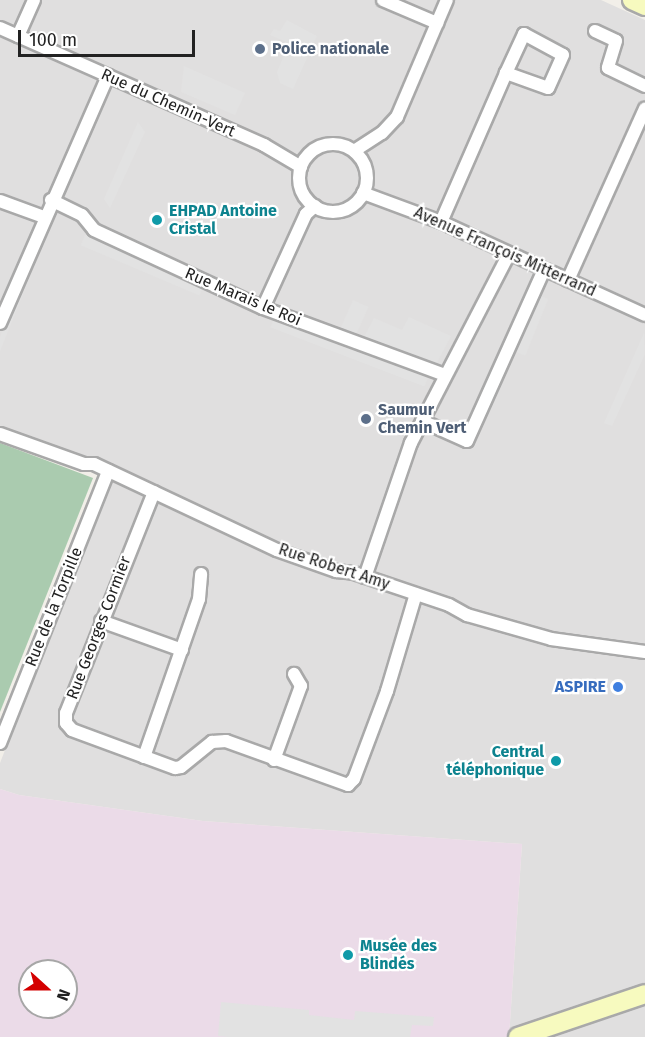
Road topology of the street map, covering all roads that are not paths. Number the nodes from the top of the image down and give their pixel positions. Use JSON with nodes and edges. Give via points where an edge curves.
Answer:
{"nodes":[{"id":1,"x":34,"y":0,"type":"edge"},
{"id":2,"x":383,"y":0,"type":"edge"},
{"id":3,"x":447,"y":0,"type":"edge"},
{"id":4,"x":632,"y":0,"type":"edge"},
{"id":5,"x":645,"y":6,"type":"edge"},
{"id":6,"x":437,"y":23,"type":"junction"},
{"id":7,"x":0,"y":28,"type":"edge"},
{"id":8,"x":595,"y":31,"type":"dead end"},
{"id":9,"x":18,"y":36,"type":"junction"},
{"id":10,"x":506,"y":73,"type":"junction"},
{"id":11,"x":108,"y":76,"type":"junction"},
{"id":12,"x":645,"y":86,"type":"edge"},
{"id":13,"x":645,"y":109,"type":"edge"},
{"id":14,"x":641,"y":130,"type":"edge"},
{"id":15,"x":354,"y":151,"type":"junction"},
{"id":16,"x":301,"y":167,"type":"junction"},
{"id":17,"x":363,"y":193,"type":"junction"},
{"id":18,"x":51,"y":200,"type":"junction"},
{"id":19,"x":0,"y":201,"type":"edge"},
{"id":20,"x":315,"y":206,"type":"junction"},
{"id":21,"x":44,"y":218,"type":"junction"},
{"id":22,"x":441,"y":222,"type":"junction"},
{"id":23,"x":509,"y":254,"type":"junction"},
{"id":24,"x":544,"y":270,"type":"junction"},
{"id":25,"x":568,"y":280,"type":"junction"},
{"id":26,"x":263,"y":308,"type":"junction"},
{"id":27,"x":3,"y":309,"type":"edge"},
{"id":28,"x":645,"y":315,"type":"edge"},
{"id":29,"x":0,"y":323,"type":"edge"},
{"id":30,"x":445,"y":375,"type":"junction"},
{"id":31,"x":422,"y":421,"type":"junction"},
{"id":32,"x":0,"y":434,"type":"edge"},
{"id":33,"x":108,"y":471,"type":"junction"},
{"id":34,"x":154,"y":492,"type":"junction"},
{"id":35,"x":201,"y":574,"type":"dead end"},
{"id":36,"x":365,"y":577,"type":"junction"},
{"id":37,"x":416,"y":594,"type":"junction"},
{"id":38,"x":101,"y":621,"type":"junction"},
{"id":39,"x":182,"y":650,"type":"junction"},
{"id":40,"x":645,"y":652,"type":"edge"},
{"id":41,"x":294,"y":674,"type":"dead end"},
{"id":42,"x":0,"y":743,"type":"edge"},
{"id":43,"x":144,"y":757,"type":"junction"},
{"id":44,"x":274,"y":760,"type":"junction"},
{"id":45,"x":645,"y":994,"type":"edge"},
{"id":46,"x":518,"y":1037,"type":"edge"}],
"edges":[{"from":1,"to":9,"type":"street"},
{"from":2,"to":6,"type":"street"},
{"from":3,"to":6,"type":"street"},
{"from":4,"to":5,"type":"street"},
{"from":6,"to":15,"type":"street","via":[[397,117],[382,133]]},
{"from":7,"to":9,"type":"street","name":"Rue du Chemin-Vert"},
{"from":8,"to":12,"type":"street","via":[[616,41],[608,68]]},
{"from":9,"to":11,"type":"street","name":"Rue du Chemin-Vert"},
{"from":10,"to":10,"type":"street","via":[[524,34],[562,55],[548,88]]},
{"from":10,"to":22,"type":"street"},
{"from":11,"to":16,"type":"street","name":"Rue du Chemin-Vert","via":[[264,145]]},
{"from":11,"to":18,"type":"street"},
{"from":13,"to":14,"type":"street"},
{"from":14,"to":25,"type":"street"},
{"from":15,"to":16,"type":"street","via":[[344,146],[323,145],[306,157]]},
{"from":15,"to":17,"type":"street","via":[[366,170]]},
{"from":16,"to":20,"type":"street","via":[[301,189]]},
{"from":17,"to":20,"type":"street","via":[[347,208],[336,211]]},
{"from":17,"to":22,"type":"street","name":"Avenue François Mitterrand"},
{"from":18,"to":21,"type":"street"},
{"from":18,"to":26,"type":"street","name":"Rue Marais le Roi","via":[[82,215],[94,230]]},
{"from":19,"to":21,"type":"street"},
{"from":20,"to":26,"type":"street","via":[[306,214]]},
{"from":21,"to":27,"type":"street"},
{"from":22,"to":23,"type":"street","name":"Avenue François Mitterrand"},
{"from":23,"to":24,"type":"street","name":"Avenue François Mitterrand"},
{"from":23,"to":30,"type":"street"},
{"from":24,"to":25,"type":"street","name":"Avenue François Mitterrand"},
{"from":24,"to":31,"type":"street","via":[[467,441]]},
{"from":25,"to":28,"type":"street","name":"Avenue François Mitterrand"},
{"from":26,"to":30,"type":"street","name":"Rue Marais le Roi"},
{"from":27,"to":29,"type":"street"},
{"from":30,"to":31,"type":"street"},
{"from":31,"to":36,"type":"street"},
{"from":32,"to":33,"type":"street","name":"Rue Robert Amy"},
{"from":33,"to":34,"type":"street","name":"Rue Robert Amy"},
{"from":33,"to":42,"type":"street","name":"Rue de la Torpille"},
{"from":34,"to":36,"type":"street","name":"Rue Robert Amy","via":[[277,550]]},
{"from":34,"to":38,"type":"street","name":"Rue Georges Cormier"},
{"from":35,"to":39,"type":"street","via":[[199,599]]},
{"from":36,"to":37,"type":"street","name":"Rue Robert Amy"},
{"from":37,"to":40,"type":"street","name":"Rue Robert Amy","via":[[467,615],[551,639]]},
{"from":37,"to":44,"type":"street","name":"Rue Georges Cormier","via":[[387,691],[354,780],[348,785],[340,784]]},
{"from":38,"to":39,"type":"street"},
{"from":38,"to":43,"type":"street","name":"Rue Georges Cormier","via":[[66,713],[66,723],[72,730]]},
{"from":39,"to":43,"type":"street"},
{"from":41,"to":44,"type":"street","via":[[301,686]]},
{"from":43,"to":44,"type":"street","name":"Rue Georges Cormier","via":[[181,767],[218,740]]},
{"from":45,"to":46,"type":"street"}]}
